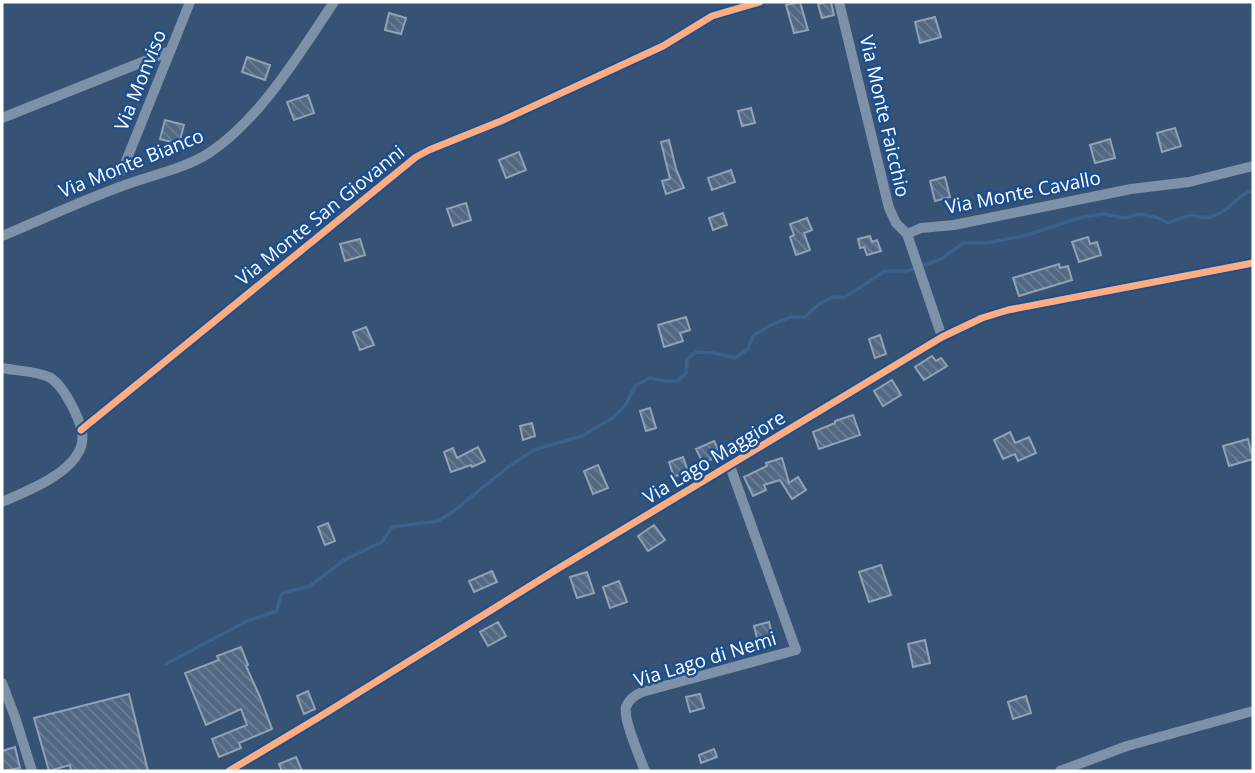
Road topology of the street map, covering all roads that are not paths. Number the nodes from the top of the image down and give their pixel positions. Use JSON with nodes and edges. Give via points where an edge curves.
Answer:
{"nodes":[{"id":1,"x":190,"y":2,"type":"edge"},
{"id":2,"x":334,"y":2,"type":"edge"},
{"id":3,"x":760,"y":2,"type":"edge"},
{"id":4,"x":839,"y":2,"type":"edge"},
{"id":5,"x":170,"y":51,"type":"junction"},
{"id":6,"x":2,"y":118,"type":"edge"},
{"id":7,"x":1253,"y":166,"type":"edge"},
{"id":8,"x":122,"y":172,"type":"dead end"},
{"id":9,"x":907,"y":234,"type":"junction"},
{"id":10,"x":2,"y":236,"type":"edge"},
{"id":11,"x":1253,"y":263,"type":"edge"},
{"id":12,"x":942,"y":337,"type":"junction"},
{"id":13,"x":2,"y":368,"type":"edge"},
{"id":14,"x":81,"y":430,"type":"junction"},
{"id":15,"x":730,"y":466,"type":"junction"},
{"id":16,"x":2,"y":502,"type":"edge"},
{"id":17,"x":2,"y":683,"type":"edge"},
{"id":18,"x":1253,"y":711,"type":"edge"},
{"id":19,"x":32,"y":771,"type":"edge"},
{"id":20,"x":229,"y":771,"type":"edge"},
{"id":21,"x":645,"y":771,"type":"edge"},
{"id":22,"x":1060,"y":771,"type":"edge"}],
"edges":[{"from":1,"to":5,"type":"street","name":"Via Monviso"},
{"from":2,"to":10,"type":"street","name":"Via Monte Bianco","via":[[274,89],[216,148],[192,162],[122,185]]},
{"from":3,"to":14,"type":"street","name":"Via Monte San Giovanni","via":[[712,16],[658,48],[415,157]]},
{"from":4,"to":9,"type":"street","name":"Via Monte Faicchio","via":[[889,208]]},
{"from":5,"to":6,"type":"street"},
{"from":5,"to":8,"type":"street","name":"Via Monviso"},
{"from":7,"to":9,"type":"street","name":"Via Monte Cavallo"},
{"from":9,"to":12,"type":"street"},
{"from":11,"to":12,"type":"street","name":"Via Lago Maggiore","via":[[1008,310]]},
{"from":12,"to":15,"type":"street","name":"Via Lago Maggiore"},
{"from":13,"to":14,"type":"street","via":[[40,374],[56,382]]},
{"from":14,"to":16,"type":"street","via":[[80,451],[66,467]]},
{"from":15,"to":20,"type":"street","name":"Via Lago Maggiore"},
{"from":15,"to":21,"type":"street","name":"Via Lago di Nemi","via":[[796,650],[632,697],[626,713]]},
{"from":17,"to":19,"type":"street"},
{"from":18,"to":22,"type":"street","via":[[1127,746]]}]}
